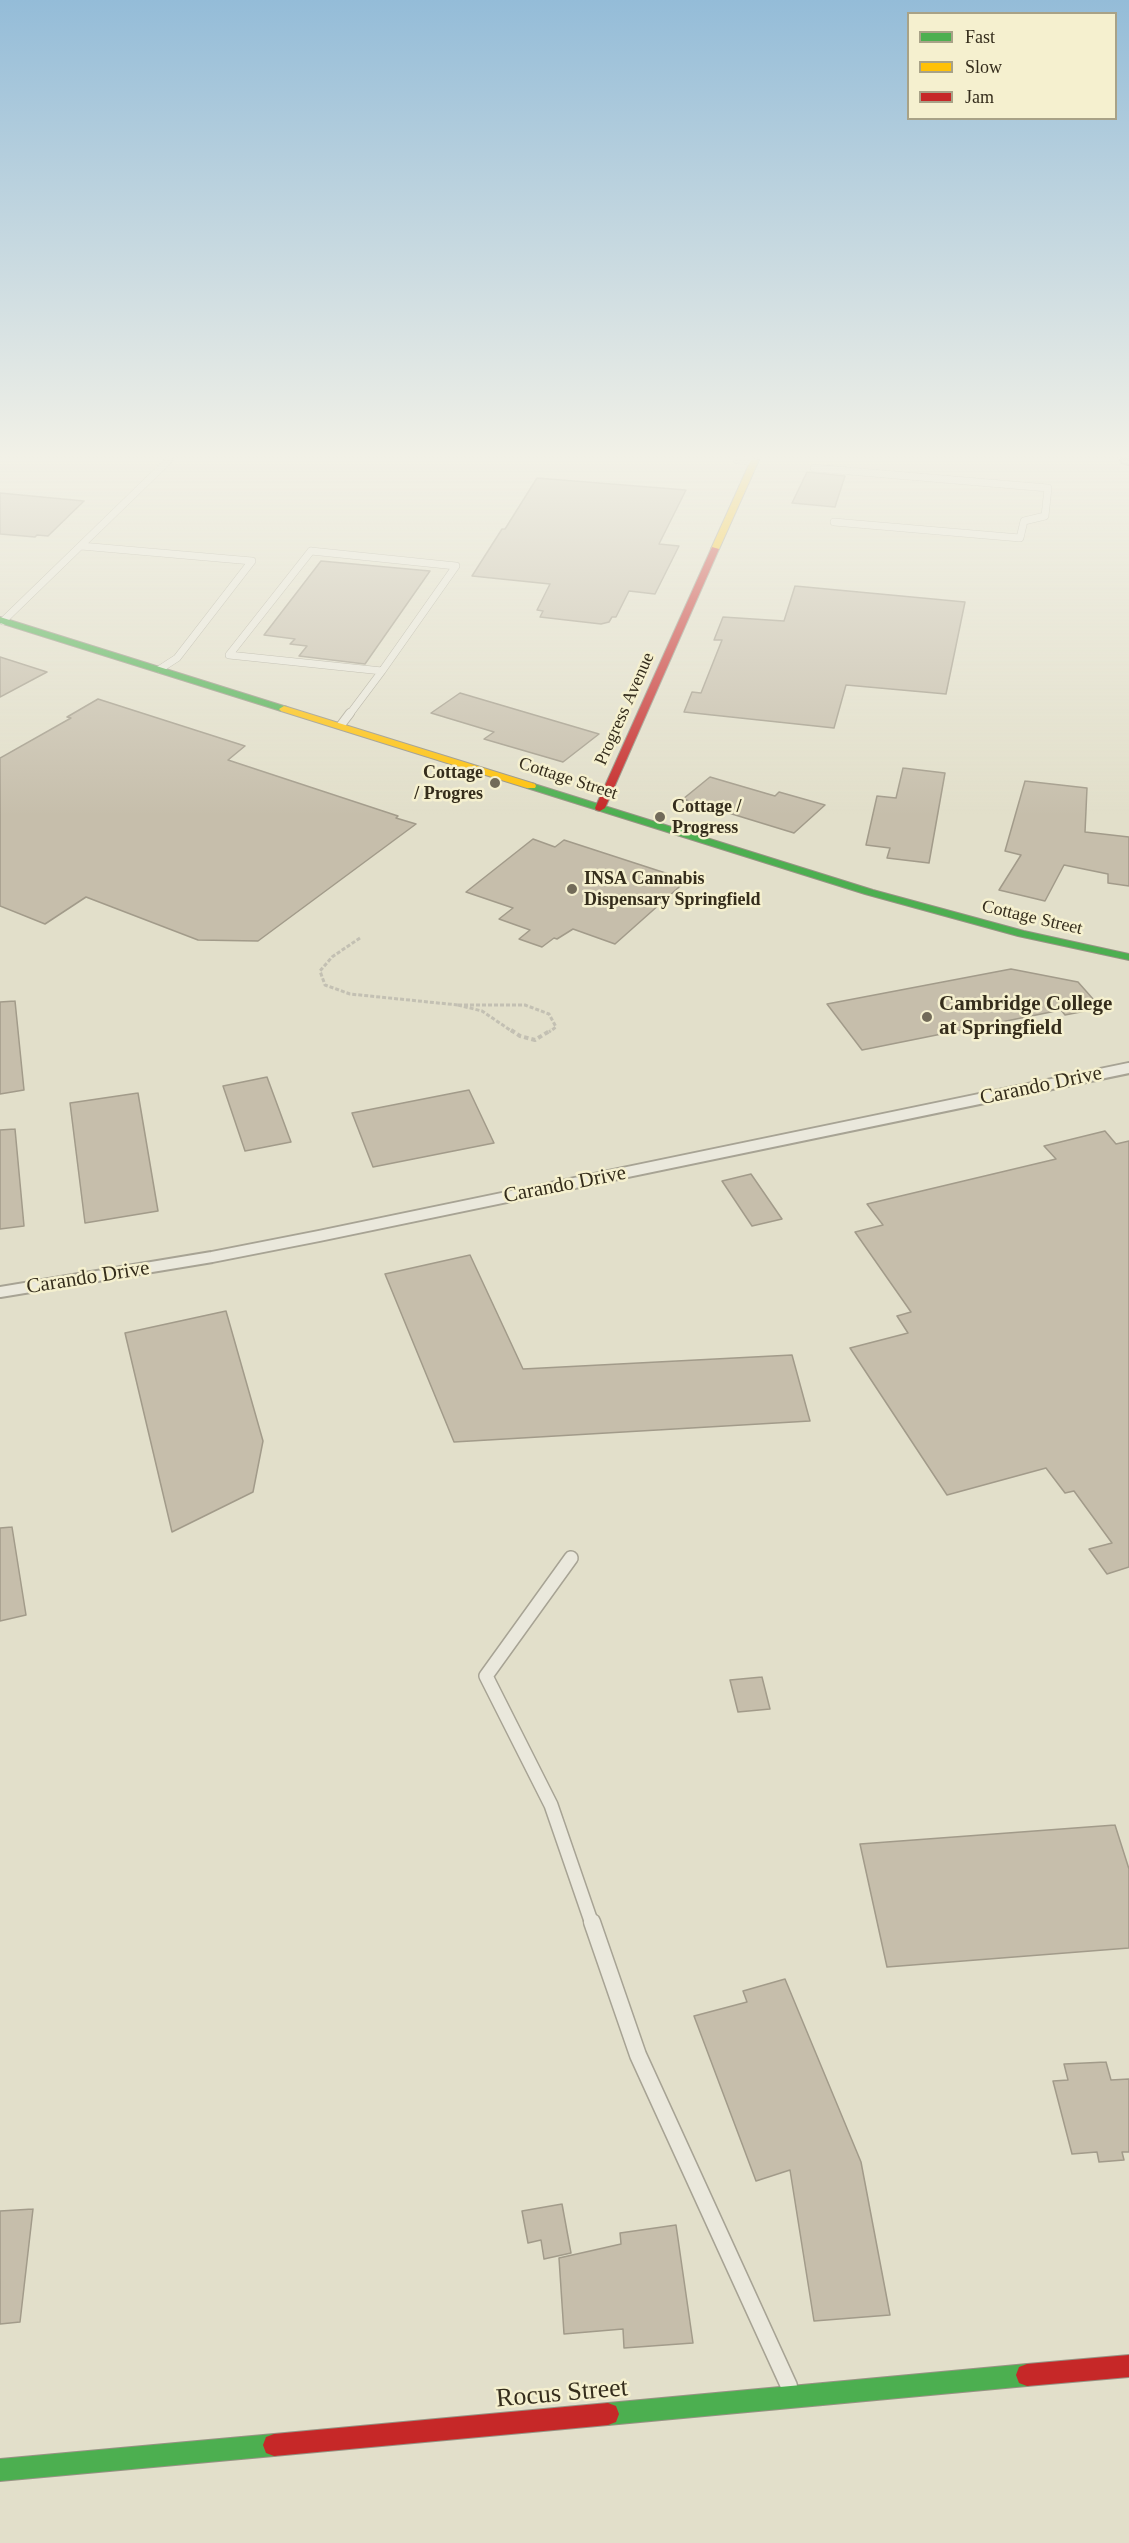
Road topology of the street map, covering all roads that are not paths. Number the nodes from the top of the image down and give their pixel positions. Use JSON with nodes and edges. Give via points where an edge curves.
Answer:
{"nodes":[{"id":1,"x":47,"y":579,"type":"edge"},
{"id":2,"x":238,"y":579,"type":"edge"},
{"id":3,"x":289,"y":579,"type":"edge"},
{"id":4,"x":447,"y":579,"type":"edge"},
{"id":5,"x":702,"y":579,"type":"edge"},
{"id":6,"x":2,"y":621,"type":"edge"},
{"id":7,"x":160,"y":669,"type":"junction"},
{"id":8,"x":382,"y":671,"type":"junction"},
{"id":9,"x":340,"y":725,"type":"junction"},
{"id":10,"x":600,"y":808,"type":"junction"},
{"id":11,"x":1129,"y":957,"type":"edge"},
{"id":12,"x":1129,"y":1068,"type":"edge"},
{"id":13,"x":0,"y":1292,"type":"edge"},
{"id":14,"x":571,"y":1558,"type":"dead end"},
{"id":15,"x":1129,"y":2366,"type":"edge"},
{"id":16,"x":794,"y":2397,"type":"junction"},
{"id":17,"x":0,"y":2470,"type":"edge"}],
"edges":[{"from":1,"to":6,"type":"lane"},
{"from":2,"to":7,"type":"lane","via":[[177,658]]},
{"from":3,"to":8,"type":"lane","via":[[229,655]]},
{"from":4,"to":8,"type":"lane"},
{"from":5,"to":10,"type":"street","name":"Progress Avenue"},
{"from":6,"to":7,"type":"street","name":"Cottage Street"},
{"from":7,"to":9,"type":"street","name":"Cottage Street"},
{"from":8,"to":9,"type":"lane"},
{"from":9,"to":10,"type":"street","name":"Cottage Street"},
{"from":10,"to":11,"type":"street","name":"Cottage Street","via":[[974,922]]},
{"from":12,"to":13,"type":"lane","name":"Carando Drive","via":[[298,1240]]},
{"from":14,"to":16,"type":"lane","via":[[486,1676],[551,1805],[638,2055]]},
{"from":15,"to":16,"type":"street","name":"Rocus Street"},
{"from":16,"to":17,"type":"street","name":"Rocus Street"}]}
